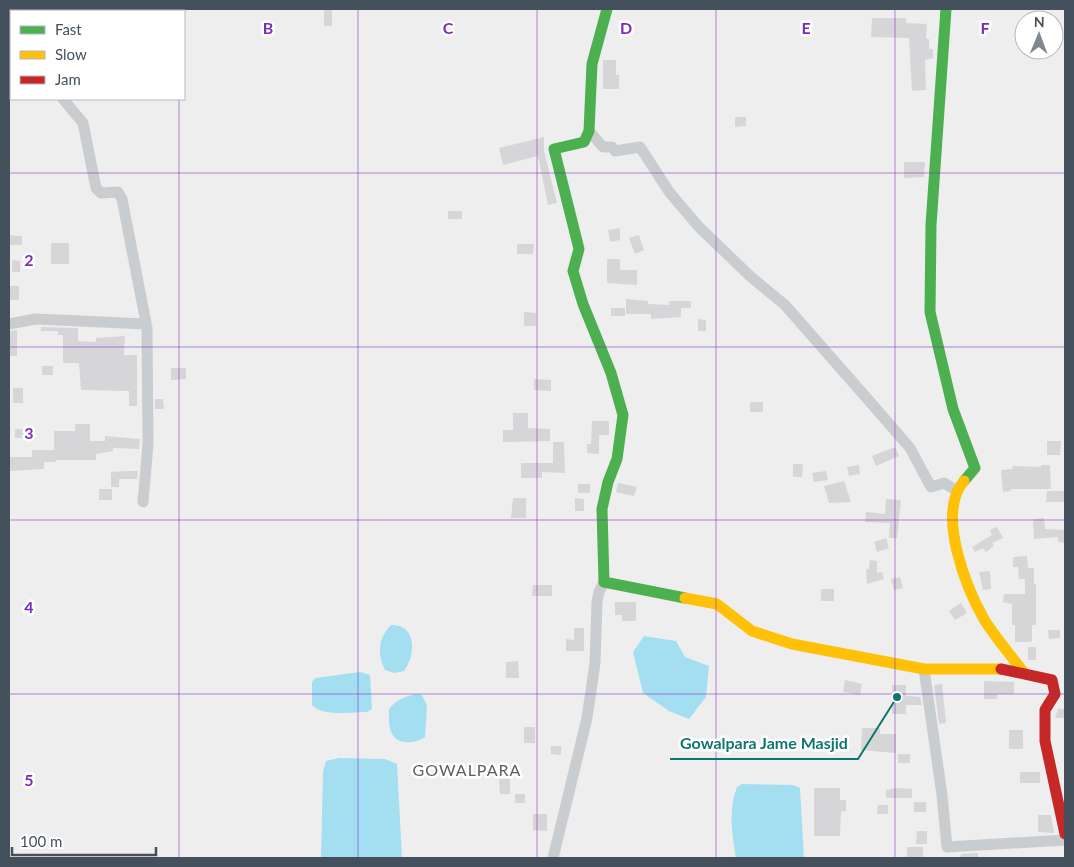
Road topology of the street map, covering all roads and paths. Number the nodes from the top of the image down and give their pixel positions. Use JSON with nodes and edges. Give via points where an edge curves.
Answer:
{"nodes":[{"id":1,"x":607,"y":9,"type":"edge"},
{"id":2,"x":946,"y":9,"type":"edge"},
{"id":3,"x":64,"y":100,"type":"edge"},
{"id":4,"x":589,"y":131,"type":"junction"},
{"id":5,"x":9,"y":324,"type":"edge"},
{"id":6,"x":146,"y":324,"type":"junction"},
{"id":7,"x":956,"y":490,"type":"junction"},
{"id":8,"x":143,"y":502,"type":"dead end"},
{"id":9,"x":604,"y":582,"type":"junction"},
{"id":10,"x":924,"y":670,"type":"junction"},
{"id":11,"x":1024,"y":673,"type":"junction"},
{"id":12,"x":1065,"y":834,"type":"edge"},
{"id":13,"x":1065,"y":840,"type":"edge"},
{"id":14,"x":554,"y":858,"type":"edge"}],
"edges":[{"from":1,"to":4,"type":"street","via":[[592,64]]},
{"from":2,"to":7,"type":"street","via":[[932,207],[930,312],[953,409],[975,468]]},
{"from":3,"to":6,"type":"street","via":[[83,123],[96,188],[101,193],[118,192],[122,198]]},
{"from":4,"to":7,"type":"street","via":[[603,147],[612,147],[615,151],[640,148],[670,193],[699,227],[785,305],[910,448],[931,487],[944,483]]},
{"from":4,"to":9,"type":"street","via":[[584,142],[554,148],[579,249],[573,271],[623,415],[617,458],[602,509]]},
{"from":5,"to":6,"type":"street","via":[[36,318]]},
{"from":6,"to":8,"type":"street","via":[[148,444]]},
{"from":7,"to":11,"type":"street","via":[[951,521],[960,561],[985,620]]},
{"from":9,"to":10,"type":"street","via":[[717,604],[752,631],[792,644]]},
{"from":9,"to":14,"type":"street","via":[[598,592],[587,718]]},
{"from":10,"to":11,"type":"street","via":[[1001,669]]},
{"from":10,"to":13,"type":"street","via":[[946,847]]},
{"from":11,"to":12,"type":"street","via":[[1052,680],[1055,694],[1045,710],[1045,741]]}]}
